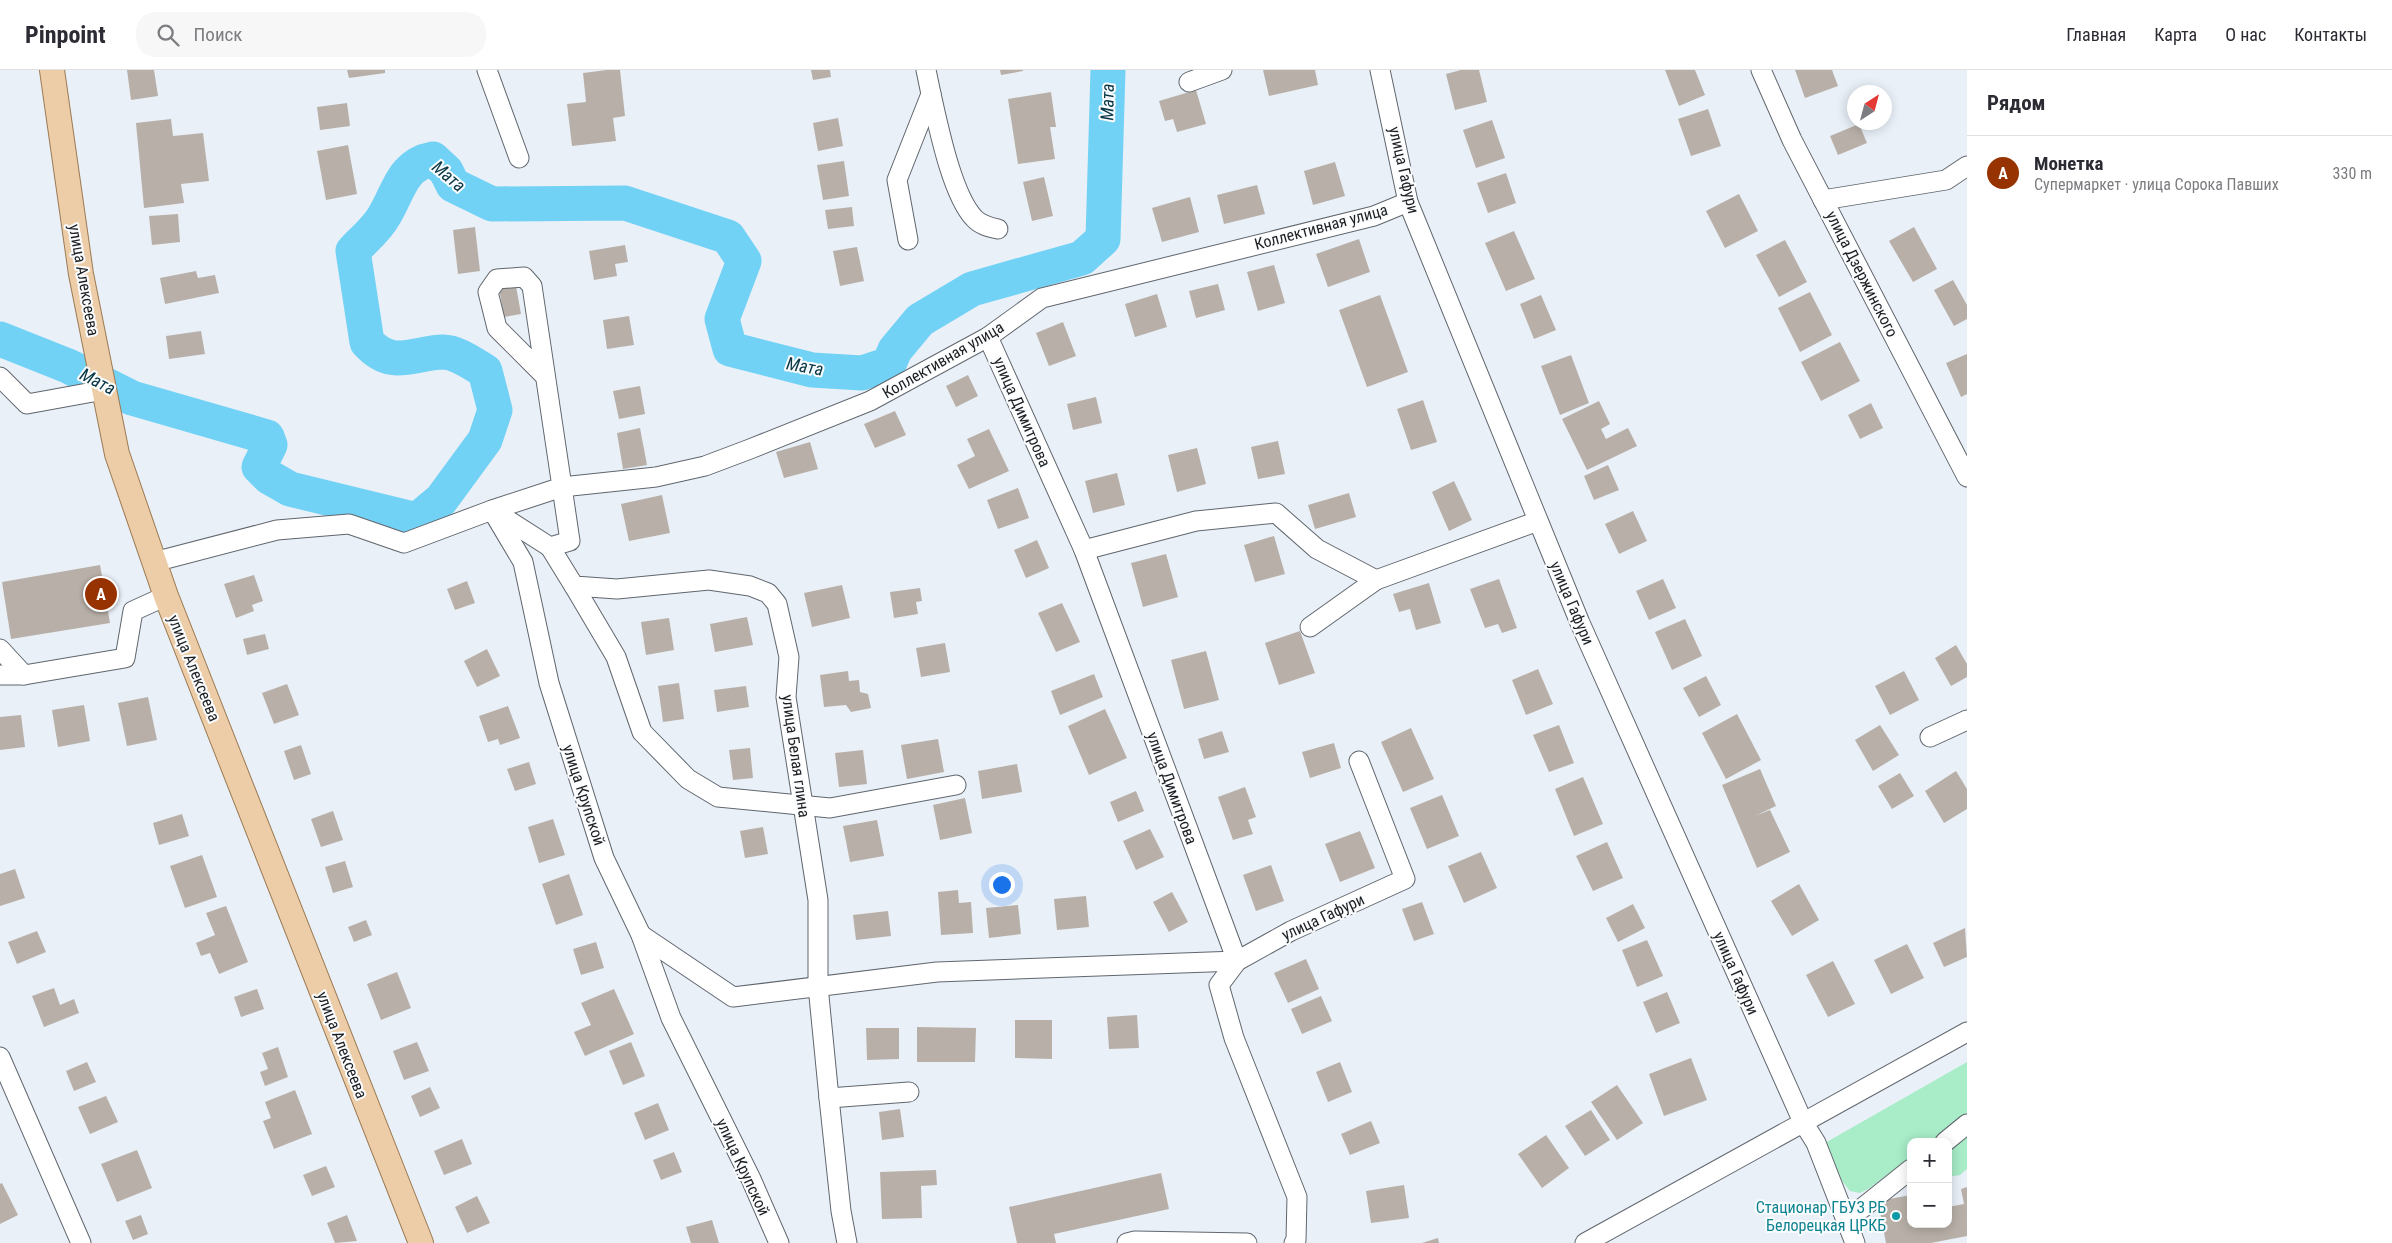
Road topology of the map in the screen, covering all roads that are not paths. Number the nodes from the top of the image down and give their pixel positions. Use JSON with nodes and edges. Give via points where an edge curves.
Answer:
{"nodes":[{"id":1,"x":52,"y":70,"type":"edge"},
{"id":2,"x":487,"y":70,"type":"edge"},
{"id":3,"x":926,"y":70,"type":"edge"},
{"id":4,"x":1222,"y":70,"type":"edge"},
{"id":5,"x":1380,"y":70,"type":"edge"},
{"id":6,"x":1761,"y":70,"type":"edge"},
{"id":7,"x":1189,"y":82,"type":"dead end"},
{"id":8,"x":931,"y":94,"type":"junction"},
{"id":9,"x":519,"y":158,"type":"dead end"},
{"id":10,"x":1967,"y":166,"type":"edge"},
{"id":11,"x":1824,"y":200,"type":"junction"},
{"id":12,"x":1408,"y":202,"type":"junction"},
{"id":13,"x":998,"y":229,"type":"dead end"},
{"id":14,"x":908,"y":240,"type":"dead end"},
{"id":15,"x":988,"y":337,"type":"junction"},
{"id":16,"x":544,"y":375,"type":"junction"},
{"id":17,"x":0,"y":377,"type":"edge"},
{"id":18,"x":105,"y":398,"type":"junction"},
{"id":19,"x":1967,"y":477,"type":"edge"},
{"id":20,"x":562,"y":487,"type":"junction"},
{"id":21,"x":492,"y":510,"type":"junction"},
{"id":22,"x":1538,"y":521,"type":"junction"},
{"id":23,"x":550,"y":547,"type":"junction"},
{"id":24,"x":1084,"y":550,"type":"junction"},
{"id":25,"x":154,"y":562,"type":"junction"},
{"id":26,"x":1376,"y":580,"type":"junction"},
{"id":27,"x":574,"y":586,"type":"junction"},
{"id":28,"x":166,"y":596,"type":"junction"},
{"id":29,"x":1310,"y":627,"type":"dead end"},
{"id":30,"x":0,"y":649,"type":"edge"},
{"id":31,"x":0,"y":675,"type":"edge"},
{"id":32,"x":24,"y":675,"type":"junction"},
{"id":33,"x":1967,"y":720,"type":"edge"},
{"id":34,"x":1930,"y":737,"type":"dead end"},
{"id":35,"x":1359,"y":761,"type":"dead end"},
{"id":36,"x":956,"y":785,"type":"dead end"},
{"id":37,"x":803,"y":806,"type":"junction"},
{"id":38,"x":641,"y":935,"type":"junction"},
{"id":39,"x":1236,"y":961,"type":"junction"},
{"id":40,"x":818,"y":986,"type":"junction"},
{"id":41,"x":1967,"y":1032,"type":"edge"},
{"id":42,"x":0,"y":1057,"type":"edge"},
{"id":43,"x":908,"y":1092,"type":"dead end"},
{"id":44,"x":829,"y":1098,"type":"junction"},
{"id":45,"x":1803,"y":1122,"type":"junction"},
{"id":46,"x":1967,"y":1124,"type":"edge"},
{"id":47,"x":1950,"y":1138,"type":"edge"},
{"id":48,"x":1907,"y":1172,"type":"edge"},
{"id":49,"x":1846,"y":1221,"type":"junction"},
{"id":50,"x":1589,"y":1242,"type":"edge"},
{"id":51,"x":81,"y":1243,"type":"edge"},
{"id":52,"x":421,"y":1243,"type":"edge"},
{"id":53,"x":779,"y":1243,"type":"edge"},
{"id":54,"x":847,"y":1243,"type":"edge"},
{"id":55,"x":1127,"y":1243,"type":"edge"},
{"id":56,"x":1247,"y":1243,"type":"edge"},
{"id":57,"x":1294,"y":1243,"type":"edge"},
{"id":58,"x":1855,"y":1243,"type":"edge"}],
"edges":[{"from":1,"to":18,"type":"main road","name":"улица Алексеева","via":[[81,274]]},
{"from":2,"to":9,"type":"street"},
{"from":3,"to":8,"type":"street"},
{"from":4,"to":7,"type":"street"},
{"from":5,"to":12,"type":"street","name":"улица Гафури"},
{"from":6,"to":11,"type":"street","name":"улица Дзержинского","via":[[1792,140]]},
{"from":8,"to":13,"type":"street","via":[[943,148],[963,201],[974,218],[987,227]]},
{"from":8,"to":14,"type":"street","via":[[897,180]]},
{"from":10,"to":11,"type":"street","via":[[1946,180]]},
{"from":11,"to":19,"type":"street","name":"улица Дзержинского"},
{"from":12,"to":15,"type":"street","name":"Коллективная улица","via":[[1374,216],[1042,298]]},
{"from":12,"to":22,"type":"street","name":"улица Гафури"},
{"from":15,"to":20,"type":"street","name":"Коллективная улица","via":[[870,401],[705,466],[656,477]]},
{"from":15,"to":24,"type":"street","name":"улица Димитрова"},
{"from":16,"to":16,"type":"street","via":[[497,328],[488,292],[497,279],[524,277],[532,286]]},
{"from":16,"to":20,"type":"street"},
{"from":17,"to":18,"type":"street","via":[[27,404]]},
{"from":18,"to":25,"type":"main road","name":"улица Алексеева","via":[[117,454]]},
{"from":20,"to":21,"type":"street"},
{"from":20,"to":23,"type":"street","via":[[570,541]]},
{"from":21,"to":23,"type":"street"},
{"from":21,"to":25,"type":"street","via":[[404,543],[349,524],[277,530]]},
{"from":21,"to":38,"type":"street","name":"улица Крупской","via":[[524,562],[552,692],[604,858]]},
{"from":22,"to":26,"type":"street"},
{"from":22,"to":45,"type":"street","name":"улица Гафури","via":[[1580,623]]},
{"from":23,"to":27,"type":"street"},
{"from":24,"to":26,"type":"street","via":[[1196,521],[1276,513],[1318,549]]},
{"from":24,"to":39,"type":"street","name":"улица Димитрова"},
{"from":25,"to":28,"type":"main road","name":"улица Алексеева"},
{"from":26,"to":29,"type":"street"},
{"from":27,"to":37,"type":"street","via":[[616,657],[642,732],[688,779],[718,798]]},
{"from":27,"to":37,"type":"street","name":"улица Белая глина","via":[[617,589],[709,580],[750,586],[768,593],[777,604],[789,657],[786,697]]},
{"from":28,"to":32,"type":"street","via":[[133,611],[124,658]]},
{"from":28,"to":52,"type":"main road","name":"улица Алексеева"},
{"from":30,"to":32,"type":"street"},
{"from":31,"to":32,"type":"street"},
{"from":33,"to":34,"type":"street"},
{"from":35,"to":39,"type":"street","name":"улица Гафури","via":[[1405,880],[1291,931]]},
{"from":36,"to":37,"type":"street","via":[[830,808]]},
{"from":37,"to":40,"type":"street","name":"улица Белая глина","via":[[818,900]]},
{"from":38,"to":40,"type":"street","via":[[733,997]]},
{"from":38,"to":53,"type":"street","name":"улица Крупской","via":[[671,1018]]},
{"from":39,"to":40,"type":"street","via":[[937,972]]},
{"from":39,"to":57,"type":"street","via":[[1219,985],[1234,1038],[1297,1197]]},
{"from":40,"to":44,"type":"street","name":"улица Белая глина"},
{"from":41,"to":45,"type":"street"},
{"from":42,"to":51,"type":"street"},
{"from":43,"to":44,"type":"street"},
{"from":44,"to":54,"type":"street","name":"улица Белая глина"},
{"from":45,"to":49,"type":"street","name":"улица Гафури","via":[[1816,1143]]},
{"from":45,"to":50,"type":"street"},
{"from":46,"to":47,"type":"street"},
{"from":48,"to":49,"type":"street"},
{"from":49,"to":58,"type":"street","name":"улица Гафури"},
{"from":55,"to":56,"type":"street"}]}
